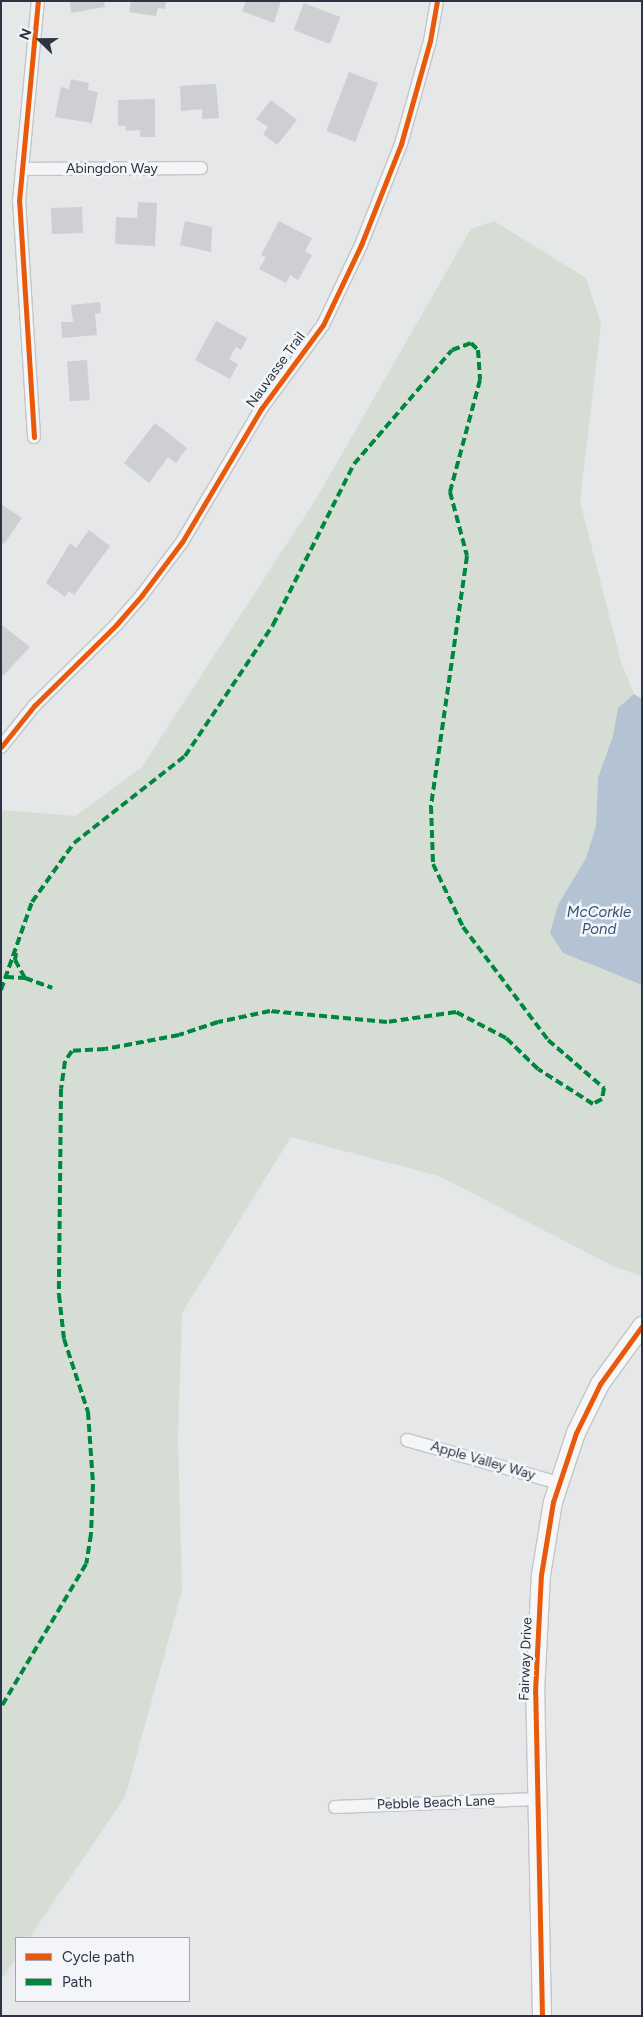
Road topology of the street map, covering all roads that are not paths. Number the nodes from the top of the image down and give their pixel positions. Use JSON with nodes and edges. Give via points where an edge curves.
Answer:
{"nodes":[{"id":1,"x":38,"y":1,"type":"edge"},
{"id":2,"x":436,"y":1,"type":"edge"},
{"id":3,"x":201,"y":168,"type":"dead end"},
{"id":4,"x":23,"y":169,"type":"junction"},
{"id":5,"x":34,"y":436,"type":"dead end"},
{"id":6,"x":1,"y":747,"type":"edge"},
{"id":7,"x":642,"y":1326,"type":"edge"},
{"id":8,"x":408,"y":1440,"type":"dead end"},
{"id":9,"x":559,"y":1483,"type":"junction"},
{"id":10,"x":537,"y":1799,"type":"junction"},
{"id":11,"x":335,"y":1807,"type":"dead end"},
{"id":12,"x":542,"y":2016,"type":"edge"}],
"edges":[{"from":1,"to":4,"type":"street","via":[[24,128]]},
{"from":2,"to":6,"type":"street","name":"Nauvasse Trail","via":[[430,41],[401,144],[361,245],[323,325],[261,409],[182,542],[142,595],[105,637],[34,706]]},
{"from":3,"to":4,"type":"street","name":"Abingdon Way"},
{"from":4,"to":5,"type":"street","via":[[19,201]]},
{"from":7,"to":9,"type":"street","name":"Fairway Drive","via":[[600,1384],[576,1433]]},
{"from":8,"to":9,"type":"street","name":"Apple Valley Way"},
{"from":9,"to":10,"type":"street","name":"Fairway Drive","via":[[541,1575],[534,1692]]},
{"from":10,"to":11,"type":"street","name":"Pebble Beach Lane"},
{"from":10,"to":12,"type":"street","name":"Fairway Drive"}]}
